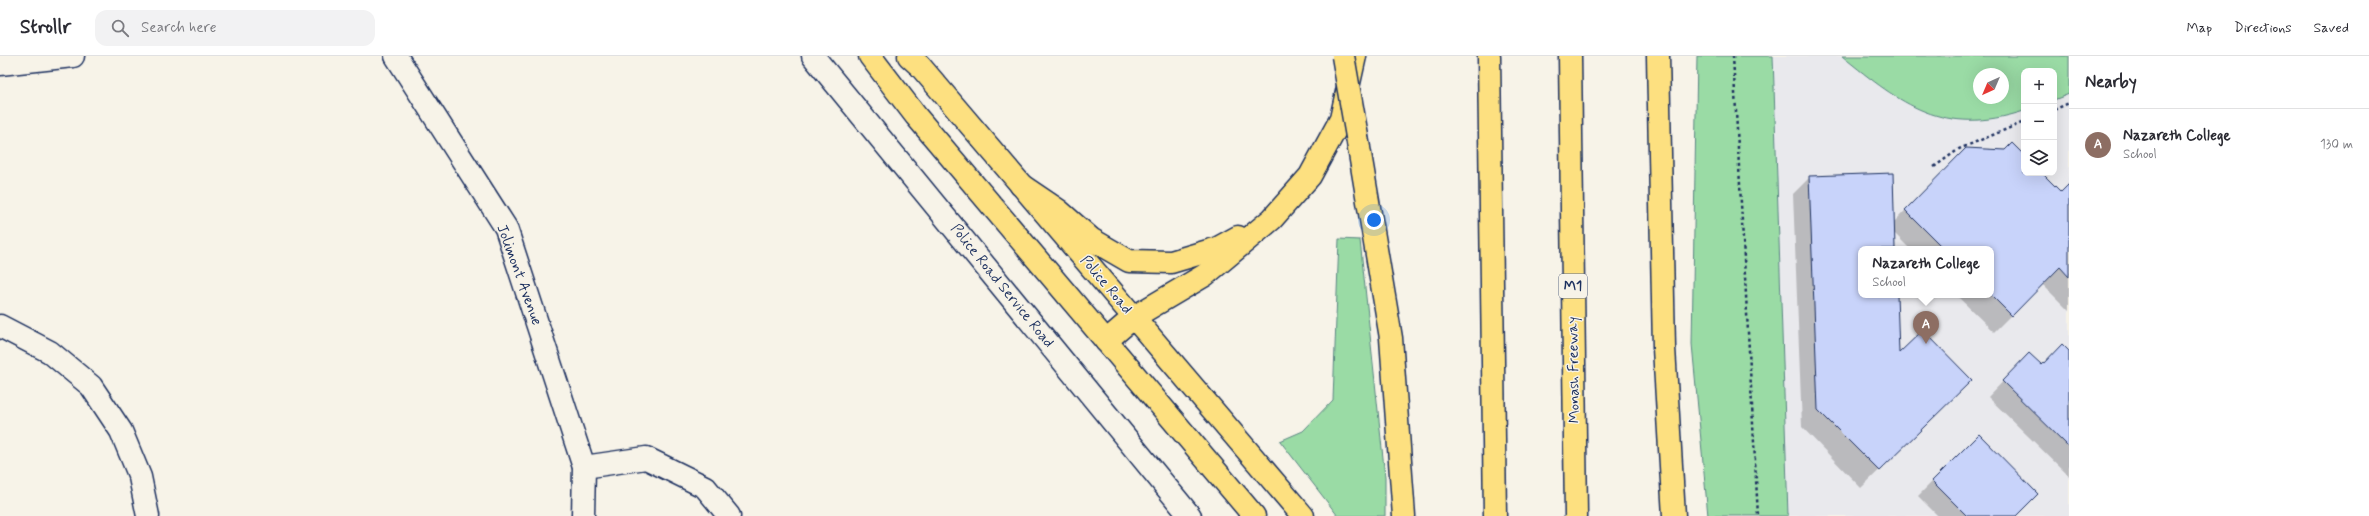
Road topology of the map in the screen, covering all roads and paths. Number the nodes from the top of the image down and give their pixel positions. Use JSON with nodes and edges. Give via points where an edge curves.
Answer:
{"nodes":[{"id":1,"x":72,"y":56,"type":"edge"},
{"id":2,"x":396,"y":56,"type":"edge"},
{"id":3,"x":813,"y":56,"type":"edge"},
{"id":4,"x":870,"y":56,"type":"edge"},
{"id":5,"x":909,"y":56,"type":"edge"},
{"id":6,"x":1343,"y":56,"type":"edge"},
{"id":7,"x":1355,"y":56,"type":"edge"},
{"id":8,"x":1489,"y":56,"type":"edge"},
{"id":9,"x":1570,"y":56,"type":"edge"},
{"id":10,"x":1658,"y":56,"type":"edge"},
{"id":11,"x":1733,"y":56,"type":"edge"},
{"id":12,"x":0,"y":64,"type":"edge"},
{"id":13,"x":2069,"y":103,"type":"edge"},
{"id":14,"x":2057,"y":109,"type":"edge"},
{"id":15,"x":2021,"y":123,"type":"edge"},
{"id":16,"x":1934,"y":167,"type":"dead end"},
{"id":17,"x":1021,"y":185,"type":"junction"},
{"id":18,"x":1272,"y":219,"type":"junction"},
{"id":19,"x":1134,"y":317,"type":"junction"},
{"id":20,"x":0,"y":326,"type":"edge"},
{"id":21,"x":1106,"y":341,"type":"junction"},
{"id":22,"x":584,"y":467,"type":"junction"},
{"id":23,"x":148,"y":516,"type":"edge"},
{"id":24,"x":583,"y":516,"type":"edge"},
{"id":25,"x":729,"y":516,"type":"edge"},
{"id":26,"x":1190,"y":516,"type":"edge"},
{"id":27,"x":1254,"y":516,"type":"edge"},
{"id":28,"x":1303,"y":516,"type":"edge"},
{"id":29,"x":1404,"y":516,"type":"edge"},
{"id":30,"x":1494,"y":516,"type":"edge"},
{"id":31,"x":1576,"y":516,"type":"edge"},
{"id":32,"x":1674,"y":516,"type":"edge"},
{"id":33,"x":1758,"y":516,"type":"edge"}],
"edges":[{"from":1,"to":12,"type":"street"},
{"from":2,"to":22,"type":"street","name":"Jolimont Avenue","via":[[506,228]]},
{"from":3,"to":26,"type":"street","name":"Police Road Service Road"},
{"from":4,"to":21,"type":"main road","via":[[916,116]]},
{"from":5,"to":17,"type":"main road","name":"Police Road"},
{"from":6,"to":29,"type":"main road","bridge":true,"via":[[1391,338]]},
{"from":7,"to":18,"type":"main road","via":[[1341,119],[1310,176]]},
{"from":8,"to":30,"type":"main road"},
{"from":9,"to":31,"type":"main road","name":"Monash Freeway","number":"M1"},
{"from":10,"to":32,"type":"main road","via":[[1664,348]]},
{"from":11,"to":33,"type":"path"},
{"from":13,"to":14,"type":"path"},
{"from":15,"to":16,"type":"path","via":[[1966,146]]},
{"from":17,"to":18,"type":"main road","via":[[1058,210],[1091,240],[1129,261],[1178,260],[1218,248]]},
{"from":17,"to":19,"type":"main road","name":"Police Road"},
{"from":18,"to":19,"type":"main road","via":[[1205,275]]},
{"from":19,"to":21,"type":"main road"},
{"from":19,"to":28,"type":"main road","name":"Police Road"},
{"from":20,"to":23,"type":"street","via":[[50,352],[91,386],[121,431],[140,477]]},
{"from":21,"to":27,"type":"main road"},
{"from":22,"to":24,"type":"street","name":"Jolimont Avenue"},
{"from":22,"to":25,"type":"street","via":[[646,458],[705,487]]}]}
